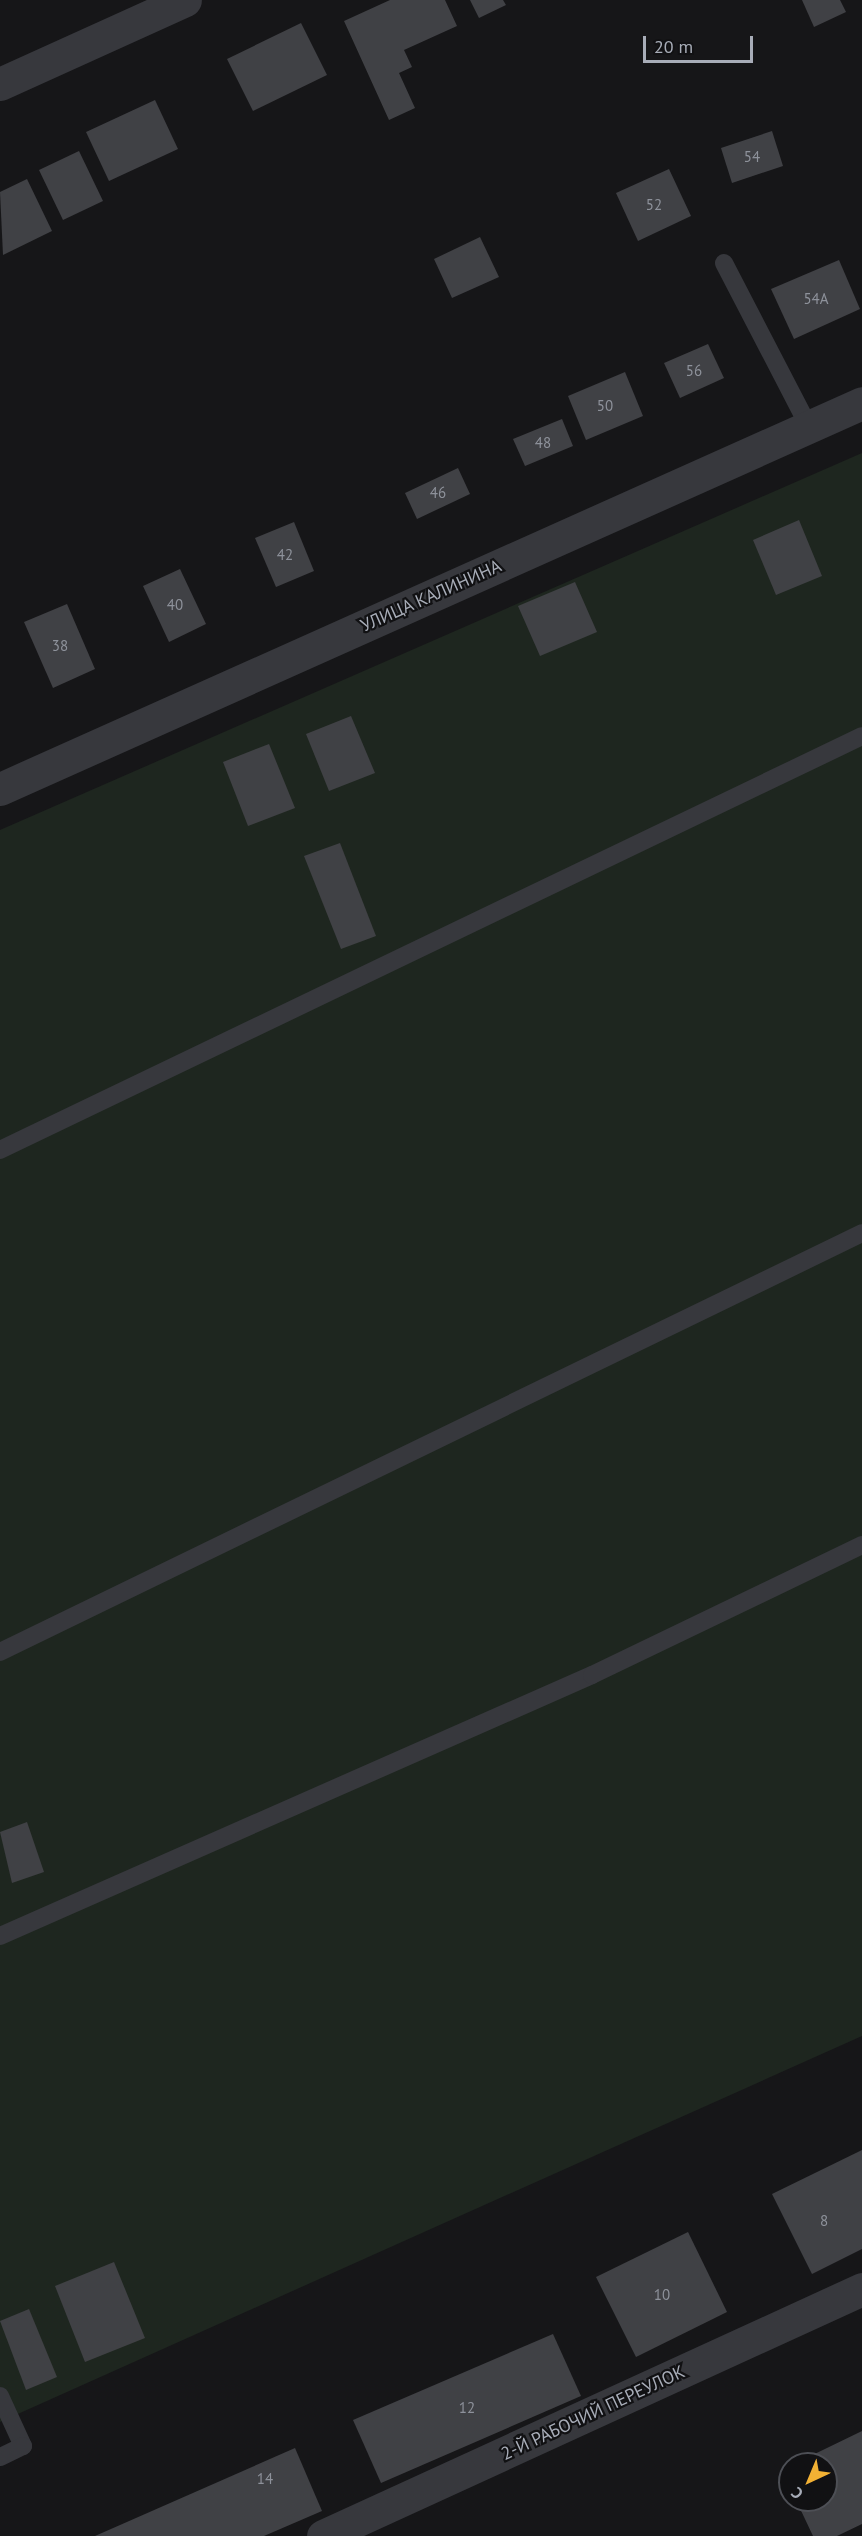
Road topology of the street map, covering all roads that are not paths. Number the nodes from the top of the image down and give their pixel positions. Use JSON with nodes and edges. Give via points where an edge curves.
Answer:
{"nodes":[{"id":1,"x":184,"y":0,"type":"edge"},
{"id":2,"x":0,"y":84,"type":"edge"},
{"id":3,"x":724,"y":263,"type":"dead end"},
{"id":4,"x":862,"y":404,"type":"edge"},
{"id":5,"x":809,"y":427,"type":"junction"},
{"id":6,"x":862,"y":736,"type":"edge"},
{"id":7,"x":0,"y":789,"type":"edge"},
{"id":8,"x":0,"y":1150,"type":"edge"},
{"id":9,"x":862,"y":1233,"type":"edge"},
{"id":10,"x":862,"y":1545,"type":"edge"},
{"id":11,"x":0,"y":1652,"type":"edge"},
{"id":12,"x":0,"y":1936,"type":"edge"},
{"id":13,"x":862,"y":2289,"type":"edge"},
{"id":14,"x":0,"y":2396,"type":"edge"},
{"id":15,"x":0,"y":2457,"type":"edge"},
{"id":16,"x":323,"y":2536,"type":"edge"}],
"edges":[{"from":1,"to":2,"type":"street"},
{"from":3,"to":5,"type":"lane"},
{"from":4,"to":5,"type":"street","name":"УЛИЦА КАЛИНИНА"},
{"from":5,"to":7,"type":"street","name":"УЛИЦА КАЛИНИНА"},
{"from":6,"to":8,"type":"lane"},
{"from":9,"to":11,"type":"lane"},
{"from":10,"to":12,"type":"lane","via":[[592,1675]]},
{"from":13,"to":16,"type":"street","name":"2-Й РАБОЧИЙ ПЕРЕУЛОК"},
{"from":14,"to":15,"type":"lane","via":[[23,2446]]}]}
